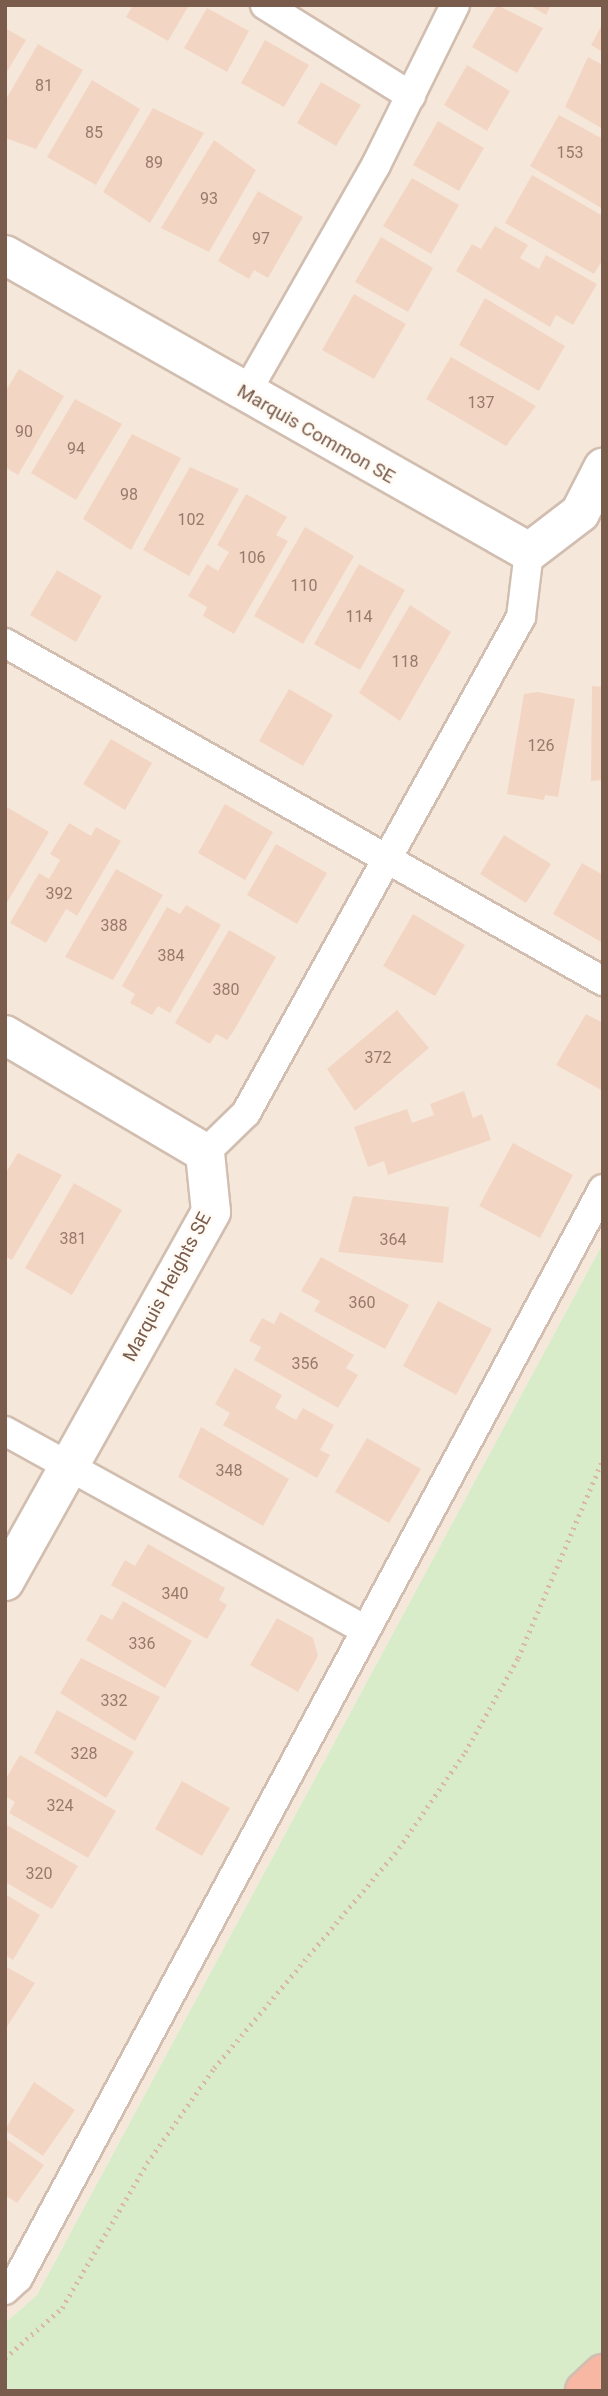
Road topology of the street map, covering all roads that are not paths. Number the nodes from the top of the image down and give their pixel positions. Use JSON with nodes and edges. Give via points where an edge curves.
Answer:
{"nodes":[{"id":1,"x":265,"y":5,"type":"edge"},
{"id":2,"x":455,"y":5,"type":"edge"},
{"id":3,"x":411,"y":96,"type":"junction"},
{"id":4,"x":5,"y":255,"type":"edge"},
{"id":5,"x":246,"y":393,"type":"junction"},
{"id":6,"x":603,"y":468,"type":"edge"},
{"id":7,"x":528,"y":552,"type":"junction"},
{"id":8,"x":5,"y":643,"type":"edge"},
{"id":9,"x":384,"y":858,"type":"junction"},
{"id":10,"x":603,"y":981,"type":"edge"},
{"id":11,"x":5,"y":1035,"type":"edge"},
{"id":12,"x":205,"y":1153,"type":"junction"},
{"id":13,"x":603,"y":1189,"type":"edge"},
{"id":14,"x":5,"y":1431,"type":"edge"},
{"id":15,"x":69,"y":1467,"type":"junction"},
{"id":16,"x":5,"y":1581,"type":"edge"},
{"id":17,"x":366,"y":1630,"type":"junction"},
{"id":18,"x":5,"y":2290,"type":"edge"},
{"id":19,"x":603,"y":2374,"type":"edge"},
{"id":20,"x":585,"y":2391,"type":"edge"}],
"edges":[{"from":1,"to":3,"type":"lane"},
{"from":2,"to":3,"type":"lane"},
{"from":3,"to":5,"type":"lane"},
{"from":4,"to":5,"type":"street","name":"Marquis Common SE"},
{"from":5,"to":7,"type":"street","name":"Marquis Common SE"},
{"from":6,"to":7,"type":"street","via":[[580,513]]},
{"from":7,"to":9,"type":"lane","via":[[521,617]]},
{"from":8,"to":9,"type":"lane"},
{"from":9,"to":10,"type":"lane"},
{"from":9,"to":12,"type":"lane","via":[[246,1112]]},
{"from":11,"to":12,"type":"street"},
{"from":12,"to":15,"type":"street","name":"Marquis Heights SE","via":[[211,1212]]},
{"from":13,"to":17,"type":"lane"},
{"from":14,"to":15,"type":"lane"},
{"from":15,"to":16,"type":"street","name":"Marquis Heights SE"},
{"from":15,"to":17,"type":"lane"},
{"from":17,"to":18,"type":"lane","via":[[18,2278]]},
{"from":19,"to":20,"type":"highway"}]}
